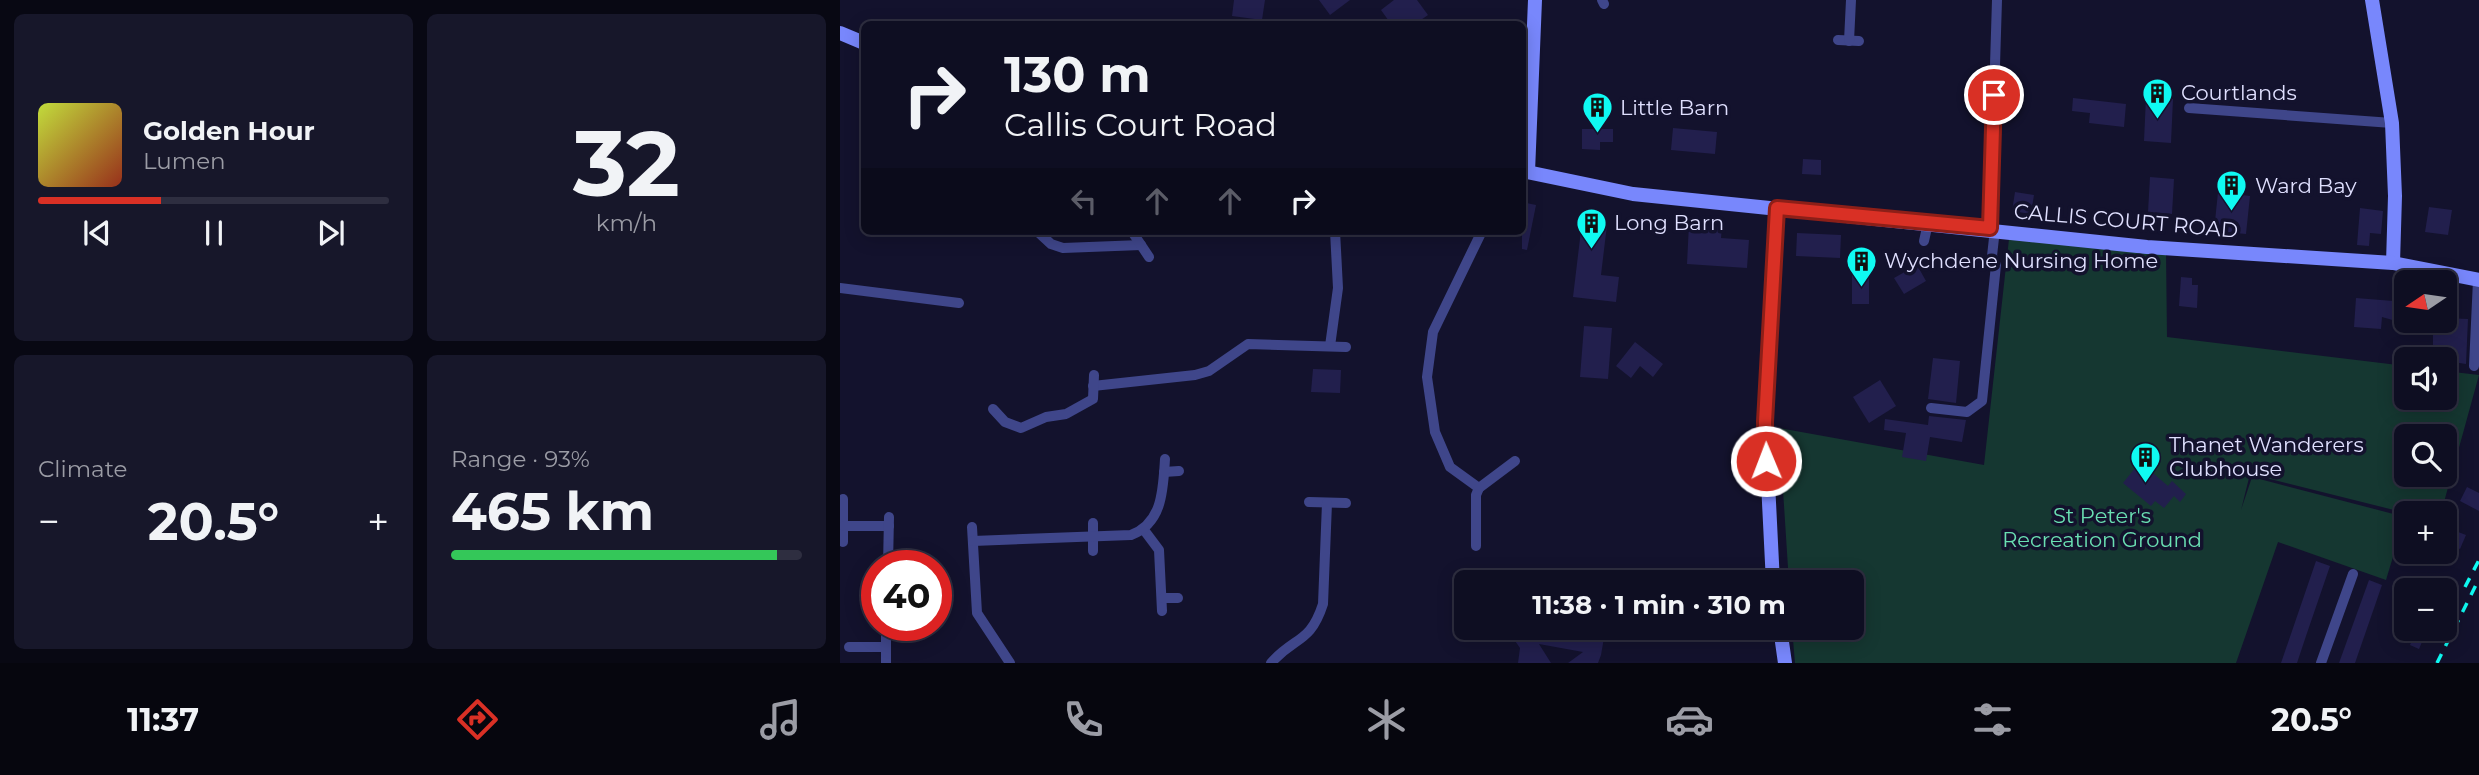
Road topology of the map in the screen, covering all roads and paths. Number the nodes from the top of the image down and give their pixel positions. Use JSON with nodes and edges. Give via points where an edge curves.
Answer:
{"nodes":[{"id":1,"x":1535,"y":0,"type":"edge"},
{"id":2,"x":1851,"y":0,"type":"edge"},
{"id":3,"x":1997,"y":0,"type":"edge"},
{"id":4,"x":2372,"y":0,"type":"edge"},
{"id":5,"x":840,"y":33,"type":"edge"},
{"id":6,"x":1849,"y":41,"type":"dead end"},
{"id":7,"x":861,"y":42,"type":"edge"},
{"id":8,"x":2189,"y":108,"type":"dead end"},
{"id":9,"x":2392,"y":122,"type":"junction"},
{"id":10,"x":1526,"y":154,"type":"edge"},
{"id":11,"x":1526,"y":171,"type":"edge"},
{"id":12,"x":1777,"y":208,"type":"junction"},
{"id":13,"x":1928,"y":223,"type":"junction"},
{"id":14,"x":1992,"y":229,"type":"junction"},
{"id":15,"x":1041,"y":235,"type":"edge"},
{"id":16,"x":1134,"y":235,"type":"edge"},
{"id":17,"x":1335,"y":235,"type":"edge"},
{"id":18,"x":1480,"y":235,"type":"edge"},
{"id":19,"x":1924,"y":241,"type":"dead end"},
{"id":20,"x":1141,"y":245,"type":"junction"},
{"id":21,"x":1149,"y":257,"type":"dead end"},
{"id":22,"x":2393,"y":263,"type":"junction"},
{"id":23,"x":2479,"y":280,"type":"edge"},
{"id":24,"x":840,"y":288,"type":"edge"},
{"id":25,"x":959,"y":303,"type":"dead end"},
{"id":26,"x":1330,"y":346,"type":"junction"},
{"id":27,"x":1346,"y":347,"type":"dead end"},
{"id":28,"x":2474,"y":366,"type":"dead end"},
{"id":29,"x":1931,"y":408,"type":"dead end"},
{"id":30,"x":993,"y":409,"type":"dead end"},
{"id":31,"x":1165,"y":459,"type":"dead end"},
{"id":32,"x":1514,"y":460,"type":"dead end"},
{"id":33,"x":1179,"y":471,"type":"dead end"},
{"id":34,"x":1164,"y":472,"type":"junction"},
{"id":35,"x":1479,"y":488,"type":"junction"},
{"id":36,"x":843,"y":499,"type":"dead end"},
{"id":37,"x":1309,"y":502,"type":"dead end"},
{"id":38,"x":1327,"y":503,"type":"junction"},
{"id":39,"x":1346,"y":503,"type":"dead end"},
{"id":40,"x":1093,"y":523,"type":"dead end"},
{"id":41,"x":844,"y":526,"type":"junction"},
{"id":42,"x":972,"y":527,"type":"dead end"},
{"id":43,"x":1144,"y":530,"type":"junction"},
{"id":44,"x":1093,"y":537,"type":"junction"},
{"id":45,"x":973,"y":541,"type":"junction"},
{"id":46,"x":843,"y":542,"type":"dead end"},
{"id":47,"x":1475,"y":546,"type":"dead end"},
{"id":48,"x":888,"y":550,"type":"edge"},
{"id":49,"x":1093,"y":551,"type":"dead end"},
{"id":50,"x":1772,"y":570,"type":"edge"},
{"id":51,"x":2353,"y":574,"type":"dead end"},
{"id":52,"x":1163,"y":598,"type":"junction"},
{"id":53,"x":1178,"y":598,"type":"dead end"},
{"id":54,"x":1162,"y":611,"type":"dead end"},
{"id":55,"x":1782,"y":640,"type":"edge"},
{"id":56,"x":886,"y":641,"type":"edge"},
{"id":57,"x":886,"y":647,"type":"junction"},
{"id":58,"x":849,"y":648,"type":"dead end"},
{"id":59,"x":886,"y":663,"type":"edge"},
{"id":60,"x":1010,"y":663,"type":"edge"},
{"id":61,"x":1271,"y":663,"type":"edge"},
{"id":62,"x":1785,"y":663,"type":"edge"},
{"id":63,"x":2321,"y":663,"type":"edge"}],
"edges":[{"from":1,"to":10,"type":"street"},
{"from":2,"to":6,"type":"street"},
{"from":3,"to":14,"type":"street"},
{"from":4,"to":9,"type":"street"},
{"from":5,"to":7,"type":"street"},
{"from":8,"to":9,"type":"street","via":[[2240,117]]},
{"from":9,"to":22,"type":"street"},
{"from":11,"to":12,"type":"street","name":"CALLIS COURT ROAD","via":[[1633,194]]},
{"from":12,"to":13,"type":"street","name":"CALLIS COURT ROAD"},
{"from":12,"to":50,"type":"street","via":[[1765,422]]},
{"from":13,"to":14,"type":"street","name":"CALLIS COURT ROAD"},
{"from":13,"to":19,"type":"street"},
{"from":14,"to":22,"type":"street","name":"CALLIS COURT ROAD","via":[[2147,247]]},
{"from":14,"to":29,"type":"street","via":[[1996,265],[1982,401],[1967,411]]},
{"from":15,"to":20,"type":"street","via":[[1063,248]]},
{"from":16,"to":20,"type":"street"},
{"from":17,"to":26,"type":"street","via":[[1338,288]]},
{"from":18,"to":35,"type":"street","via":[[1433,332],[1427,377],[1435,432],[1450,467]]},
{"from":20,"to":21,"type":"street"},
{"from":22,"to":23,"type":"street","name":"CALLIS COURT ROAD"},
{"from":23,"to":28,"type":"street"},
{"from":24,"to":25,"type":"street"},
{"from":26,"to":27,"type":"street"},
{"from":26,"to":30,"type":"street","via":[[1248,344],[1202,373],[1094,381],[1093,399],[1066,414],[1046,416],[1021,428],[1004,422]]},
{"from":31,"to":34,"type":"street"},
{"from":32,"to":35,"type":"street"},
{"from":33,"to":34,"type":"street"},
{"from":34,"to":43,"type":"street","via":[[1160,506]]},
{"from":35,"to":47,"type":"street","via":[[1481,533]]},
{"from":36,"to":41,"type":"street"},
{"from":37,"to":38,"type":"street"},
{"from":38,"to":39,"type":"street"},
{"from":38,"to":61,"type":"street","via":[[1323,604],[1307,637]]},
{"from":40,"to":44,"type":"street"},
{"from":41,"to":46,"type":"street"},
{"from":41,"to":48,"type":"street","via":[[889,521]]},
{"from":42,"to":45,"type":"street"},
{"from":43,"to":44,"type":"street"},
{"from":43,"to":52,"type":"street","via":[[1159,550]]},
{"from":44,"to":45,"type":"street"},
{"from":44,"to":49,"type":"street"},
{"from":45,"to":60,"type":"street","via":[[977,613]]},
{"from":51,"to":63,"type":"street"},
{"from":52,"to":53,"type":"street"},
{"from":52,"to":54,"type":"street"},
{"from":55,"to":62,"type":"street"},
{"from":56,"to":57,"type":"street"},
{"from":57,"to":58,"type":"street"},
{"from":57,"to":59,"type":"street"}]}
